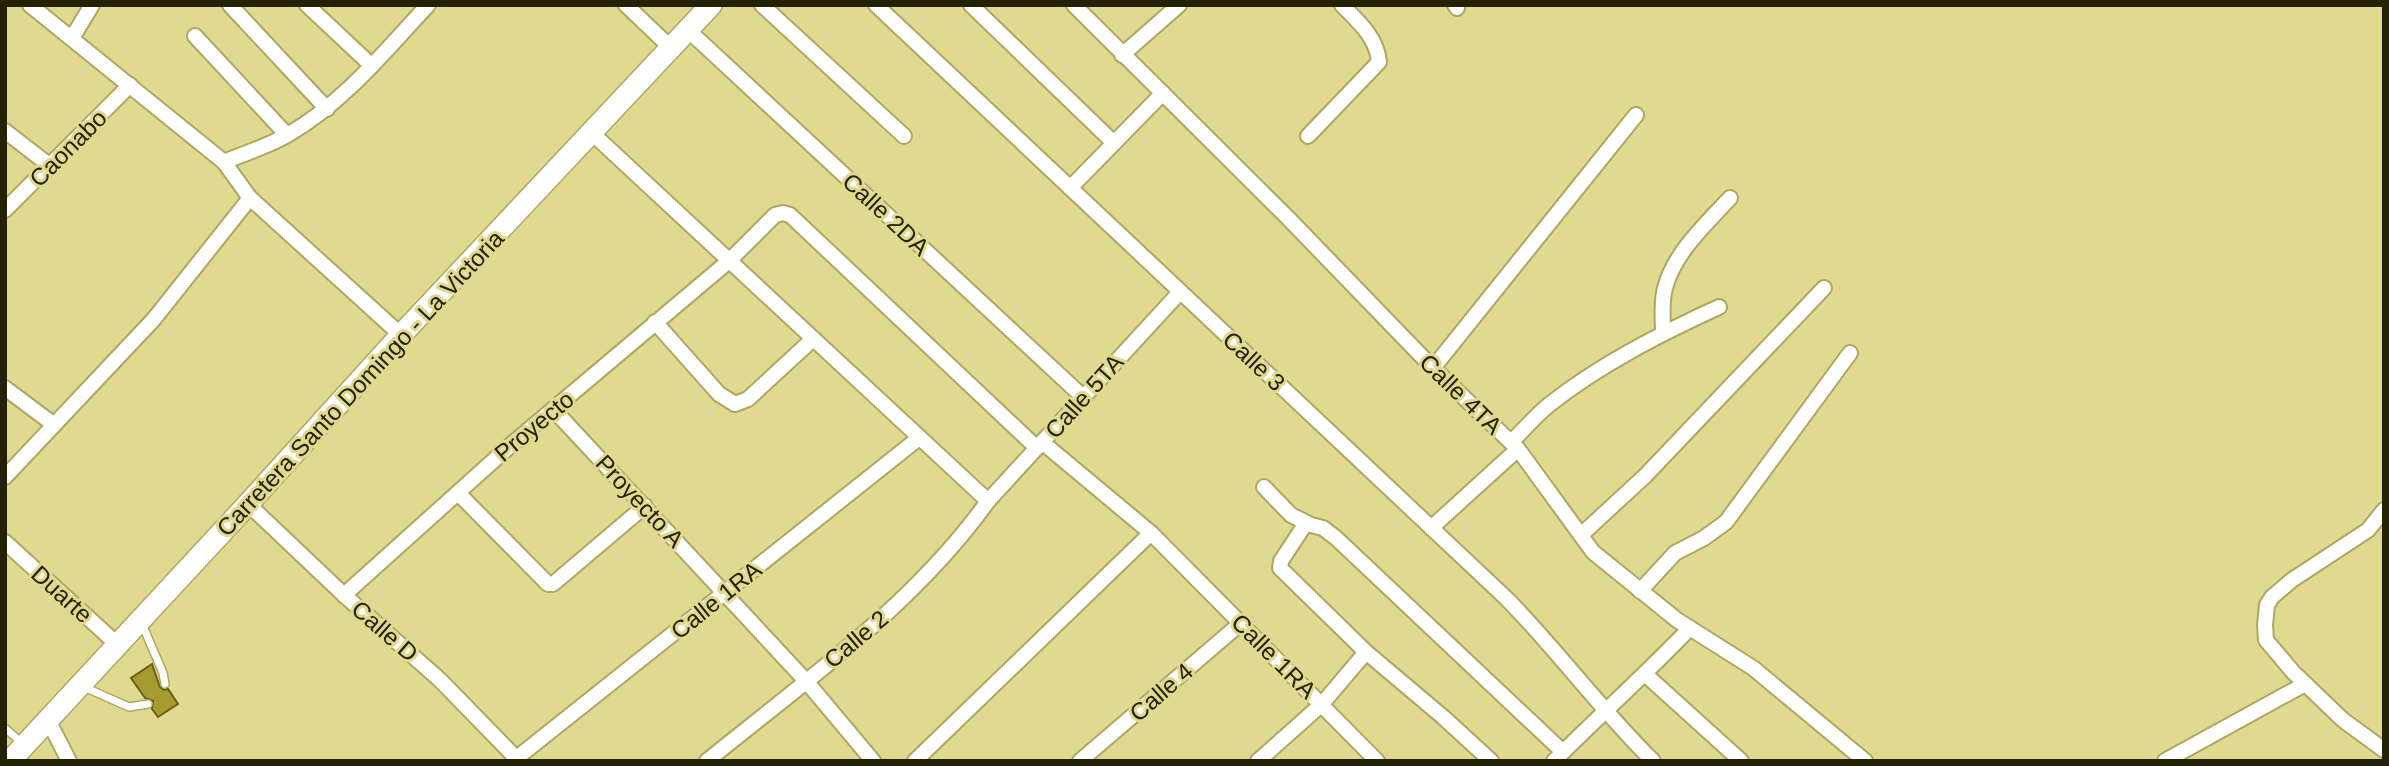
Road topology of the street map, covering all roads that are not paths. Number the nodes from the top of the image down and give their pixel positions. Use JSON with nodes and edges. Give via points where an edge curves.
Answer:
{"nodes":[{"id":1,"x":30,"y":5,"type":"edge"},
{"id":2,"x":92,"y":5,"type":"edge"},
{"id":3,"x":230,"y":5,"type":"edge"},
{"id":4,"x":307,"y":5,"type":"edge"},
{"id":5,"x":428,"y":5,"type":"edge"},
{"id":6,"x":626,"y":5,"type":"edge"},
{"id":7,"x":711,"y":5,"type":"edge"},
{"id":8,"x":762,"y":5,"type":"edge"},
{"id":9,"x":876,"y":5,"type":"edge"},
{"id":10,"x":971,"y":5,"type":"edge"},
{"id":11,"x":1074,"y":5,"type":"edge"},
{"id":12,"x":1179,"y":5,"type":"edge"},
{"id":13,"x":1342,"y":5,"type":"edge"},
{"id":14,"x":688,"y":30,"type":"junction"},
{"id":15,"x":195,"y":36,"type":"dead end"},
{"id":16,"x":72,"y":37,"type":"junction"},
{"id":17,"x":671,"y":48,"type":"junction"},
{"id":18,"x":1122,"y":55,"type":"junction"},
{"id":19,"x":372,"y":65,"type":"junction"},
{"id":20,"x":130,"y":86,"type":"junction"},
{"id":21,"x":1163,"y":93,"type":"junction"},
{"id":22,"x":327,"y":109,"type":"junction"},
{"id":23,"x":1636,"y":115,"type":"dead end"},
{"id":24,"x":5,"y":131,"type":"edge"},
{"id":25,"x":593,"y":134,"type":"junction"},
{"id":26,"x":287,"y":135,"type":"junction"},
{"id":27,"x":904,"y":136,"type":"dead end"},
{"id":28,"x":1308,"y":136,"type":"dead end"},
{"id":29,"x":1114,"y":143,"type":"junction"},
{"id":30,"x":224,"y":162,"type":"junction"},
{"id":31,"x":49,"y":165,"type":"junction"},
{"id":32,"x":1070,"y":188,"type":"junction"},
{"id":33,"x":250,"y":198,"type":"junction"},
{"id":34,"x":1730,"y":198,"type":"dead end"},
{"id":35,"x":5,"y":210,"type":"edge"},
{"id":36,"x":729,"y":261,"type":"junction"},
{"id":37,"x":1825,"y":288,"type":"dead end"},
{"id":38,"x":1180,"y":292,"type":"junction"},
{"id":39,"x":1718,"y":307,"type":"dead end"},
{"id":40,"x":654,"y":322,"type":"junction"},
{"id":41,"x":1663,"y":333,"type":"junction"},
{"id":42,"x":401,"y":335,"type":"junction"},
{"id":43,"x":813,"y":339,"type":"junction"},
{"id":44,"x":1850,"y":353,"type":"dead end"},
{"id":45,"x":1433,"y":368,"type":"junction"},
{"id":46,"x":5,"y":388,"type":"edge"},
{"id":47,"x":1083,"y":397,"type":"junction"},
{"id":48,"x":554,"y":410,"type":"junction"},
{"id":49,"x":53,"y":424,"type":"junction"},
{"id":50,"x":919,"y":438,"type":"junction"},
{"id":51,"x":1040,"y":445,"type":"junction"},
{"id":52,"x":1515,"y":446,"type":"junction"},
{"id":53,"x":5,"y":477,"type":"edge"},
{"id":54,"x":1264,"y":487,"type":"dead end"},
{"id":55,"x":458,"y":493,"type":"junction"},
{"id":56,"x":988,"y":501,"type":"junction"},
{"id":57,"x":248,"y":504,"type":"junction"},
{"id":58,"x":645,"y":506,"type":"junction"},
{"id":59,"x":2384,"y":510,"type":"edge"},
{"id":60,"x":1306,"y":523,"type":"junction"},
{"id":61,"x":1431,"y":528,"type":"junction"},
{"id":62,"x":1151,"y":533,"type":"junction"},
{"id":63,"x":1581,"y":535,"type":"junction"},
{"id":64,"x":5,"y":542,"type":"edge"},
{"id":65,"x":1640,"y":591,"type":"junction"},
{"id":66,"x":725,"y":592,"type":"junction"},
{"id":67,"x":344,"y":595,"type":"junction"},
{"id":68,"x":140,"y":621,"type":"junction"},
{"id":69,"x":1241,"y":623,"type":"junction"},
{"id":70,"x":1690,"y":628,"type":"junction"},
{"id":71,"x":118,"y":645,"type":"junction"},
{"id":72,"x":1366,"y":652,"type":"junction"},
{"id":73,"x":1646,"y":675,"type":"junction"},
{"id":74,"x":806,"y":681,"type":"junction"},
{"id":75,"x":165,"y":684,"type":"dead end"},
{"id":76,"x":2305,"y":684,"type":"junction"},
{"id":77,"x":80,"y":685,"type":"junction"},
{"id":78,"x":148,"y":704,"type":"dead end"},
{"id":79,"x":1322,"y":704,"type":"junction"},
{"id":80,"x":1604,"y":711,"type":"junction"},
{"id":81,"x":48,"y":720,"type":"junction"},
{"id":82,"x":5,"y":728,"type":"edge"},
{"id":83,"x":2384,"y":750,"type":"edge"},
{"id":84,"x":17,"y":753,"type":"edge"},
{"id":85,"x":1559,"y":756,"type":"edge"},
{"id":86,"x":516,"y":760,"type":"edge"},
{"id":87,"x":1652,"y":760,"type":"edge"},
{"id":88,"x":69,"y":761,"type":"edge"},
{"id":89,"x":707,"y":761,"type":"edge"},
{"id":90,"x":873,"y":761,"type":"edge"},
{"id":91,"x":915,"y":761,"type":"edge"},
{"id":92,"x":1080,"y":761,"type":"edge"},
{"id":93,"x":1258,"y":761,"type":"edge"},
{"id":94,"x":1377,"y":761,"type":"edge"},
{"id":95,"x":1491,"y":761,"type":"edge"},
{"id":96,"x":1741,"y":761,"type":"edge"},
{"id":97,"x":1865,"y":761,"type":"edge"},
{"id":98,"x":2165,"y":761,"type":"edge"}],
"edges":[{"from":1,"to":16,"type":"street"},
{"from":2,"to":16,"type":"street"},
{"from":3,"to":22,"type":"street"},
{"from":4,"to":19,"type":"street"},
{"from":5,"to":19,"type":"street"},
{"from":6,"to":17,"type":"street"},
{"from":7,"to":14,"type":"main road","name":"Carretera Santo Domingo - La Victoria"},
{"from":8,"to":27,"type":"street"},
{"from":9,"to":32,"type":"street","name":"Calle 3"},
{"from":10,"to":29,"type":"street"},
{"from":11,"to":18,"type":"street","name":"Calle 4TA"},
{"from":12,"to":18,"type":"street"},
{"from":13,"to":28,"type":"street","via":[[1378,47],[1379,62]]},
{"from":14,"to":17,"type":"main road","name":"Carretera Santo Domingo - La Victoria"},
{"from":14,"to":47,"type":"street","name":"Calle 2DA"},
{"from":15,"to":26,"type":"street"},
{"from":16,"to":20,"type":"street"},
{"from":17,"to":25,"type":"main road","name":"Carretera Santo Domingo - La Victoria"},
{"from":18,"to":21,"type":"street","name":"Calle 4TA"},
{"from":19,"to":22,"type":"street"},
{"from":20,"to":30,"type":"street"},
{"from":20,"to":31,"type":"street","name":"Caonabo"},
{"from":21,"to":29,"type":"street"},
{"from":21,"to":45,"type":"street","name":"Calle 4TA"},
{"from":22,"to":26,"type":"street"},
{"from":23,"to":45,"type":"street"},
{"from":24,"to":31,"type":"street"},
{"from":25,"to":36,"type":"street"},
{"from":25,"to":42,"type":"main road","name":"Carretera Santo Domingo - La Victoria"},
{"from":26,"to":30,"type":"street"},
{"from":29,"to":32,"type":"street"},
{"from":30,"to":33,"type":"street"},
{"from":31,"to":35,"type":"street","name":"Caonabo"},
{"from":32,"to":38,"type":"street","name":"Calle 3"},
{"from":33,"to":42,"type":"street"},
{"from":33,"to":49,"type":"street","via":[[154,319]]},
{"from":34,"to":41,"type":"street","via":[[1676,263],[1665,289]]},
{"from":36,"to":40,"type":"street","name":"Proyecto"},
{"from":36,"to":43,"type":"street"},
{"from":36,"to":51,"type":"street","name":"Proyecto","via":[[775,215],[790,215]]},
{"from":37,"to":63,"type":"street","via":[[1645,476]]},
{"from":38,"to":47,"type":"street","name":"Calle 5TA"},
{"from":38,"to":61,"type":"street","name":"Calle 3"},
{"from":39,"to":41,"type":"street"},
{"from":40,"to":43,"type":"street","via":[[719,394],[735,404],[748,399]]},
{"from":40,"to":48,"type":"street","name":"Proyecto"},
{"from":41,"to":52,"type":"street","via":[[1549,405]]},
{"from":42,"to":57,"type":"main road","name":"Carretera Santo Domingo - La Victoria"},
{"from":43,"to":50,"type":"street"},
{"from":44,"to":65,"type":"street","via":[[1726,522],[1675,552]]},
{"from":45,"to":52,"type":"street","name":"Calle 4TA"},
{"from":46,"to":49,"type":"street"},
{"from":47,"to":51,"type":"street","name":"Calle 5TA"},
{"from":48,"to":55,"type":"street","name":"Proyecto"},
{"from":48,"to":58,"type":"street","name":"Proyecto A"},
{"from":49,"to":53,"type":"street"},
{"from":50,"to":56,"type":"street"},
{"from":50,"to":66,"type":"street","name":"Calle 1RA"},
{"from":51,"to":56,"type":"street","name":"Calle 5TA"},
{"from":51,"to":62,"type":"street","name":"Calle 1RA"},
{"from":52,"to":61,"type":"street"},
{"from":52,"to":63,"type":"street","name":"Calle 4TA"},
{"from":54,"to":60,"type":"street","via":[[1291,515]]},
{"from":55,"to":58,"type":"street","via":[[548,584]]},
{"from":55,"to":67,"type":"street","name":"Proyecto"},
{"from":56,"to":74,"type":"street","name":"Calle 2","via":[[962,538],[889,612]]},
{"from":57,"to":67,"type":"street","name":"Calle D"},
{"from":57,"to":68,"type":"main road","name":"Carretera Santo Domingo - La Victoria"},
{"from":58,"to":66,"type":"street","name":"Proyecto A"},
{"from":59,"to":76,"type":"street","via":[[2368,530],[2292,580],[2267,605],[2266,640]]},
{"from":60,"to":72,"type":"street","via":[[1280,568]]},
{"from":60,"to":85,"type":"street","via":[[1336,538]]},
{"from":61,"to":80,"type":"street","name":"Calle 3","via":[[1530,622]]},
{"from":62,"to":69,"type":"street","name":"Calle 1RA"},
{"from":62,"to":91,"type":"street"},
{"from":63,"to":65,"type":"street","name":"Calle 4TA","via":[[1593,552]]},
{"from":64,"to":71,"type":"street","name":"Duarte"},
{"from":65,"to":70,"type":"street","name":"Calle 4TA"},
{"from":66,"to":74,"type":"street","name":"Proyecto A"},
{"from":66,"to":86,"type":"street","name":"Calle 1RA"},
{"from":67,"to":86,"type":"street","name":"Calle D","via":[[440,680]]},
{"from":68,"to":71,"type":"main road","name":"Carretera Santo Domingo - La Victoria"},
{"from":68,"to":75,"type":"lane"},
{"from":69,"to":79,"type":"street","name":"Calle 1RA"},
{"from":69,"to":92,"type":"street","name":"Calle 4"},
{"from":70,"to":73,"type":"street"},
{"from":70,"to":97,"type":"street","name":"Calle 4TA","via":[[1753,668]]},
{"from":71,"to":77,"type":"main road","name":"Carretera Santo Domingo - La Victoria"},
{"from":72,"to":79,"type":"street"},
{"from":72,"to":95,"type":"street"},
{"from":73,"to":80,"type":"street"},
{"from":73,"to":96,"type":"street"},
{"from":74,"to":89,"type":"street","name":"Calle 2"},
{"from":74,"to":90,"type":"street","name":"Proyecto A"},
{"from":76,"to":83,"type":"street"},
{"from":76,"to":98,"type":"street"},
{"from":77,"to":78,"type":"lane","via":[[129,707]]},
{"from":77,"to":81,"type":"main road","name":"Carretera Santo Domingo - La Victoria"},
{"from":79,"to":93,"type":"street"},
{"from":79,"to":94,"type":"street","name":"Calle 1RA"},
{"from":80,"to":85,"type":"street"},
{"from":80,"to":87,"type":"street","name":"Calle 3"},
{"from":81,"to":84,"type":"main road","name":"Carretera Santo Domingo - La Victoria"},
{"from":81,"to":88,"type":"street"},
{"from":82,"to":84,"type":"lane"}]}
